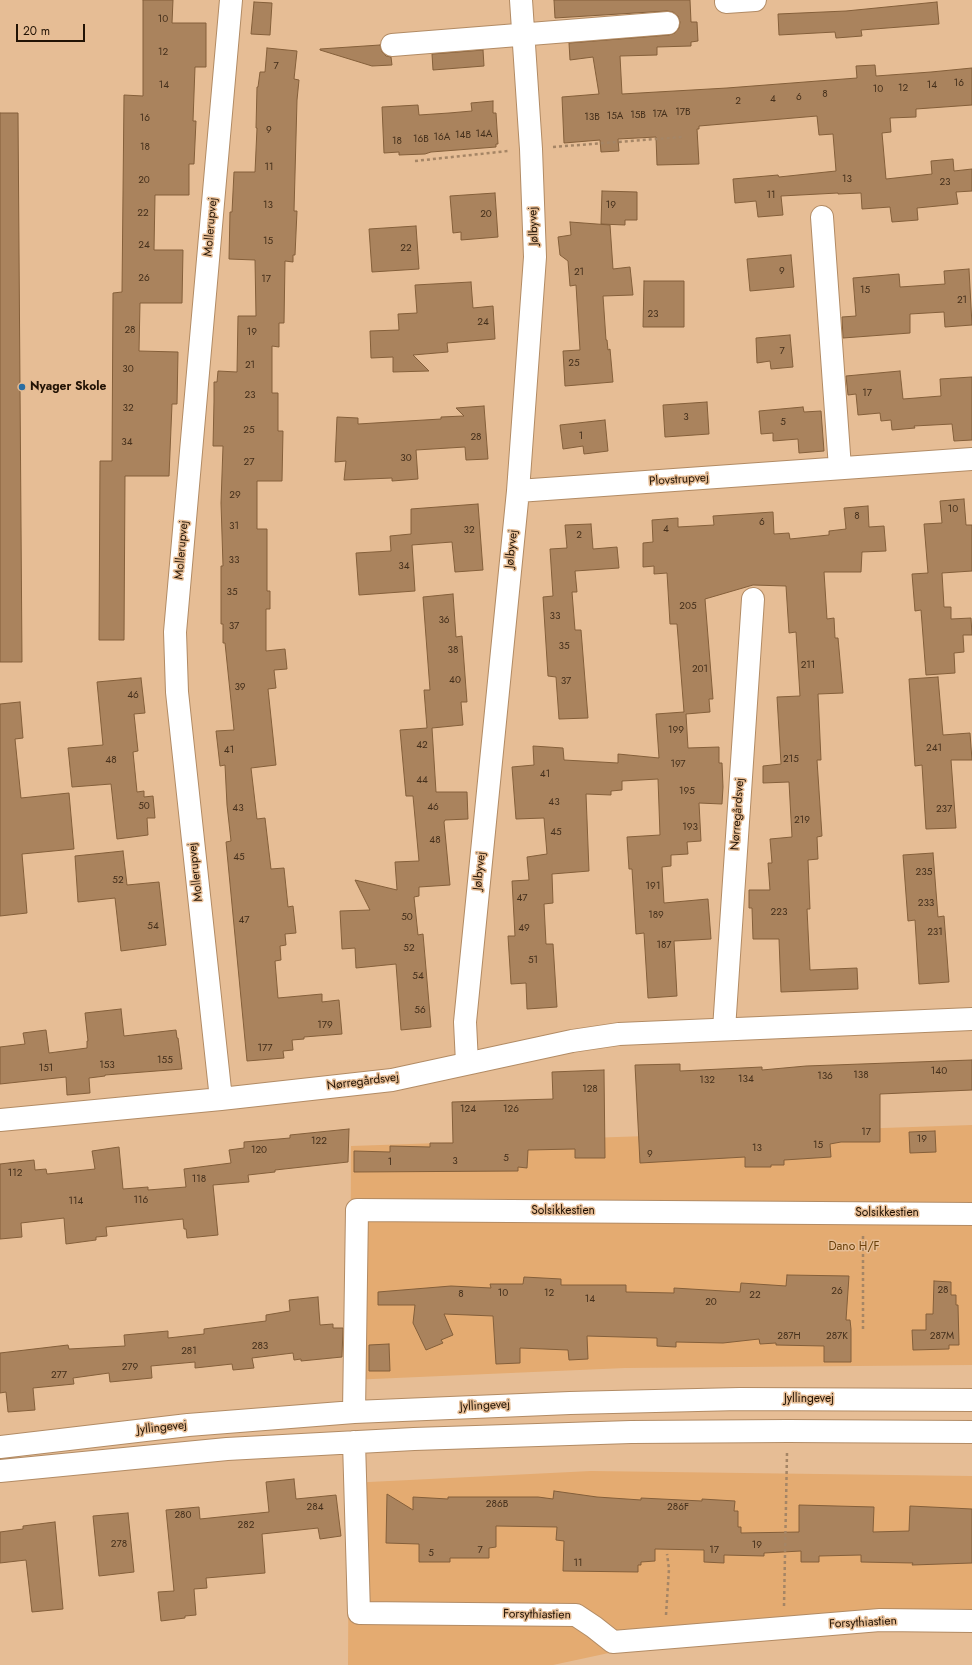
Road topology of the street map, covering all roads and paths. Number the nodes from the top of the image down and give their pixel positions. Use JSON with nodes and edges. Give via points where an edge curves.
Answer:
{"nodes":[{"id":1,"x":231,"y":0,"type":"edge"},
{"id":2,"x":521,"y":0,"type":"edge"},
{"id":3,"x":755,"y":0,"type":"edge"},
{"id":4,"x":726,"y":2,"type":"dead end"},
{"id":5,"x":668,"y":23,"type":"dead end"},
{"id":6,"x":524,"y":34,"type":"junction"},
{"id":7,"x":392,"y":45,"type":"dead end"},
{"id":8,"x":822,"y":217,"type":"dead end"},
{"id":9,"x":972,"y":459,"type":"edge"},
{"id":10,"x":840,"y":468,"type":"junction"},
{"id":11,"x":518,"y":491,"type":"junction"},
{"id":12,"x":752,"y":599,"type":"dead end"},
{"id":13,"x":972,"y":1019,"type":"edge"},
{"id":14,"x":724,"y":1029,"type":"junction"},
{"id":15,"x":467,"y":1063,"type":"junction"},
{"id":16,"x":220,"y":1099,"type":"junction"},
{"id":17,"x":0,"y":1120,"type":"edge"},
{"id":18,"x":863,"y":1213,"type":"junction"},
{"id":19,"x":972,"y":1214,"type":"edge"},
{"id":20,"x":863,"y":1330,"type":"dead end"},
{"id":21,"x":972,"y":1400,"type":"edge"},
{"id":22,"x":354,"y":1412,"type":"junction"},
{"id":23,"x":788,"y":1431,"type":"junction"},
{"id":24,"x":972,"y":1432,"type":"edge"},
{"id":25,"x":354,"y":1442,"type":"junction"},
{"id":26,"x":0,"y":1447,"type":"edge"},
{"id":27,"x":0,"y":1471,"type":"edge"},
{"id":28,"x":667,"y":1554,"type":"dead end"},
{"id":29,"x":972,"y":1621,"type":"edge"},
{"id":30,"x":784,"y":1628,"type":"junction"},
{"id":31,"x":668,"y":1638,"type":"junction"}],
"edges":[{"from":1,"to":16,"type":"street","name":"Mollerupvej","via":[[175,632],[177,692]]},
{"from":2,"to":6,"type":"street","name":"Jølbyvej"},
{"from":3,"to":4,"type":"street"},
{"from":5,"to":6,"type":"street"},
{"from":6,"to":7,"type":"street"},
{"from":6,"to":11,"type":"street","name":"Jølbyvej","via":[[535,256]]},
{"from":8,"to":10,"type":"street"},
{"from":9,"to":10,"type":"street","name":"Plovstrupvej"},
{"from":10,"to":11,"type":"street","name":"Plovstrupvej"},
{"from":11,"to":15,"type":"street","name":"Jølbyvej","via":[[465,1022]]},
{"from":12,"to":14,"type":"street","name":"Nørregårdsvej"},
{"from":13,"to":14,"type":"street","name":"Nørregårdsvej"},
{"from":14,"to":15,"type":"street","name":"Nørregårdsvej","via":[[619,1034]]},
{"from":15,"to":16,"type":"street","name":"Nørregårdsvej","via":[[392,1080]]},
{"from":16,"to":17,"type":"street","name":"Nørregårdsvej"},
{"from":18,"to":19,"type":"street","name":"Solsikkestien"},
{"from":18,"to":20,"type":"path"},
{"from":18,"to":22,"type":"street","name":"Solsikkestien","via":[[357,1210]]},
{"from":21,"to":22,"type":"street","name":"Jyllingevej","via":[[732,1399]]},
{"from":22,"to":26,"type":"street","name":"Jyllingevej","via":[[188,1425]]},
{"from":23,"to":24,"type":"street"},
{"from":23,"to":25,"type":"street","via":[[631,1432]]},
{"from":23,"to":30,"type":"path"},
{"from":25,"to":27,"type":"street","via":[[226,1449]]},
{"from":25,"to":31,"type":"street","name":"Forsythiastien","via":[[359,1613],[576,1615],[612,1642]]},
{"from":28,"to":31,"type":"path"},
{"from":29,"to":30,"type":"street","name":"Forsythiastien","via":[[880,1620]]},
{"from":30,"to":31,"type":"street","name":"Forsythiastien"}]}
